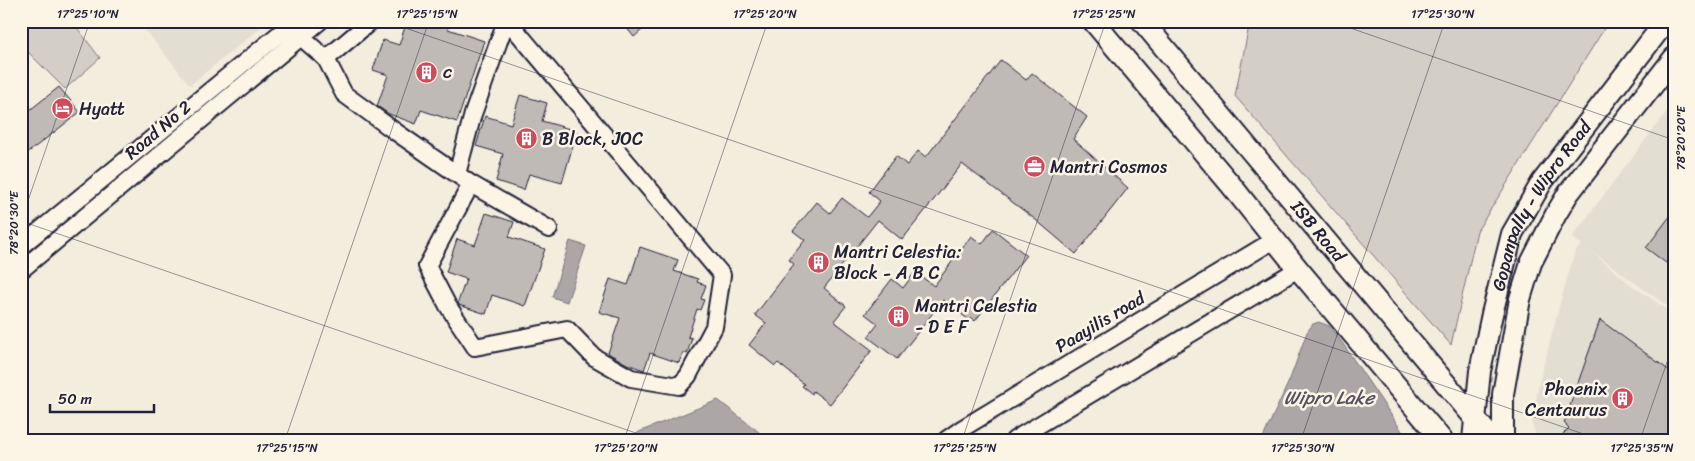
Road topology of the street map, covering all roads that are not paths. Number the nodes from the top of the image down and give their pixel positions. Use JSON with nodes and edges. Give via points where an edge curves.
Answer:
{"nodes":[{"id":1,"x":295,"y":21,"type":"edge"},
{"id":2,"x":320,"y":21,"type":"edge"},
{"id":3,"x":371,"y":21,"type":"edge"},
{"id":4,"x":507,"y":21,"type":"edge"},
{"id":5,"x":1093,"y":21,"type":"edge"},
{"id":6,"x":1142,"y":21,"type":"edge"},
{"id":7,"x":1666,"y":21,"type":"edge"},
{"id":8,"x":301,"y":37,"type":"junction"},
{"id":9,"x":1674,"y":58,"type":"edge"},
{"id":10,"x":326,"y":59,"type":"junction"},
{"id":11,"x":457,"y":174,"type":"junction"},
{"id":12,"x":472,"y":184,"type":"junction"},
{"id":13,"x":549,"y":229,"type":"dead end"},
{"id":14,"x":1274,"y":240,"type":"junction"},
{"id":15,"x":21,"y":246,"type":"edge"},
{"id":16,"x":1298,"y":269,"type":"junction"},
{"id":17,"x":21,"y":270,"type":"edge"},
{"id":18,"x":1520,"y":299,"type":"junction"},
{"id":19,"x":1475,"y":418,"type":"junction"},
{"id":20,"x":967,"y":434,"type":"edge"},
{"id":21,"x":946,"y":440,"type":"edge"},
{"id":22,"x":1014,"y":440,"type":"edge"},
{"id":23,"x":1442,"y":440,"type":"edge"},
{"id":24,"x":1473,"y":440,"type":"edge"},
{"id":25,"x":1493,"y":440,"type":"edge"},
{"id":26,"x":1503,"y":440,"type":"edge"},
{"id":27,"x":1515,"y":440,"type":"edge"}],
"edges":[{"from":1,"to":15,"type":"street","name":"Road No 2"},
{"from":2,"to":8,"type":"street","name":"Road No 2"},
{"from":3,"to":10,"type":"street"},
{"from":4,"to":11,"type":"street"},
{"from":4,"to":12,"type":"street","via":[[722,275],[714,327],[688,376],[679,386],[631,378],[594,357],[567,329],[475,347],[426,266]]},
{"from":5,"to":14,"type":"main road","via":[[1231,184]]},
{"from":6,"to":19,"type":"main road","name":"ISB Road"},
{"from":7,"to":19,"type":"main road","name":"Gopanpally - Wipro Road","via":[[1542,182],[1512,234],[1483,358]]},
{"from":8,"to":10,"type":"street"},
{"from":8,"to":17,"type":"street","name":"Road No 2"},
{"from":9,"to":18,"type":"main road","name":"Gopanpally - Wipro Road","via":[[1568,194],[1531,263]]},
{"from":10,"to":11,"type":"street","via":[[344,94]]},
{"from":11,"to":12,"type":"street"},
{"from":12,"to":13,"type":"street"},
{"from":14,"to":16,"type":"main road"},
{"from":14,"to":20,"type":"street","name":"Paayilis road"},
{"from":16,"to":22,"type":"street"},
{"from":16,"to":23,"type":"main road"},
{"from":18,"to":26,"type":"main road","name":"Gopanpally - Wipro Road","via":[[1503,394]]},
{"from":18,"to":27,"type":"main road","via":[[1527,334],[1513,414]]},
{"from":19,"to":24,"type":"main road","name":"Gopanpally - Wipro Road"},
{"from":19,"to":25,"type":"main road","name":"ISB Road"},
{"from":20,"to":21,"type":"street","name":"Paayilis road"}]}
